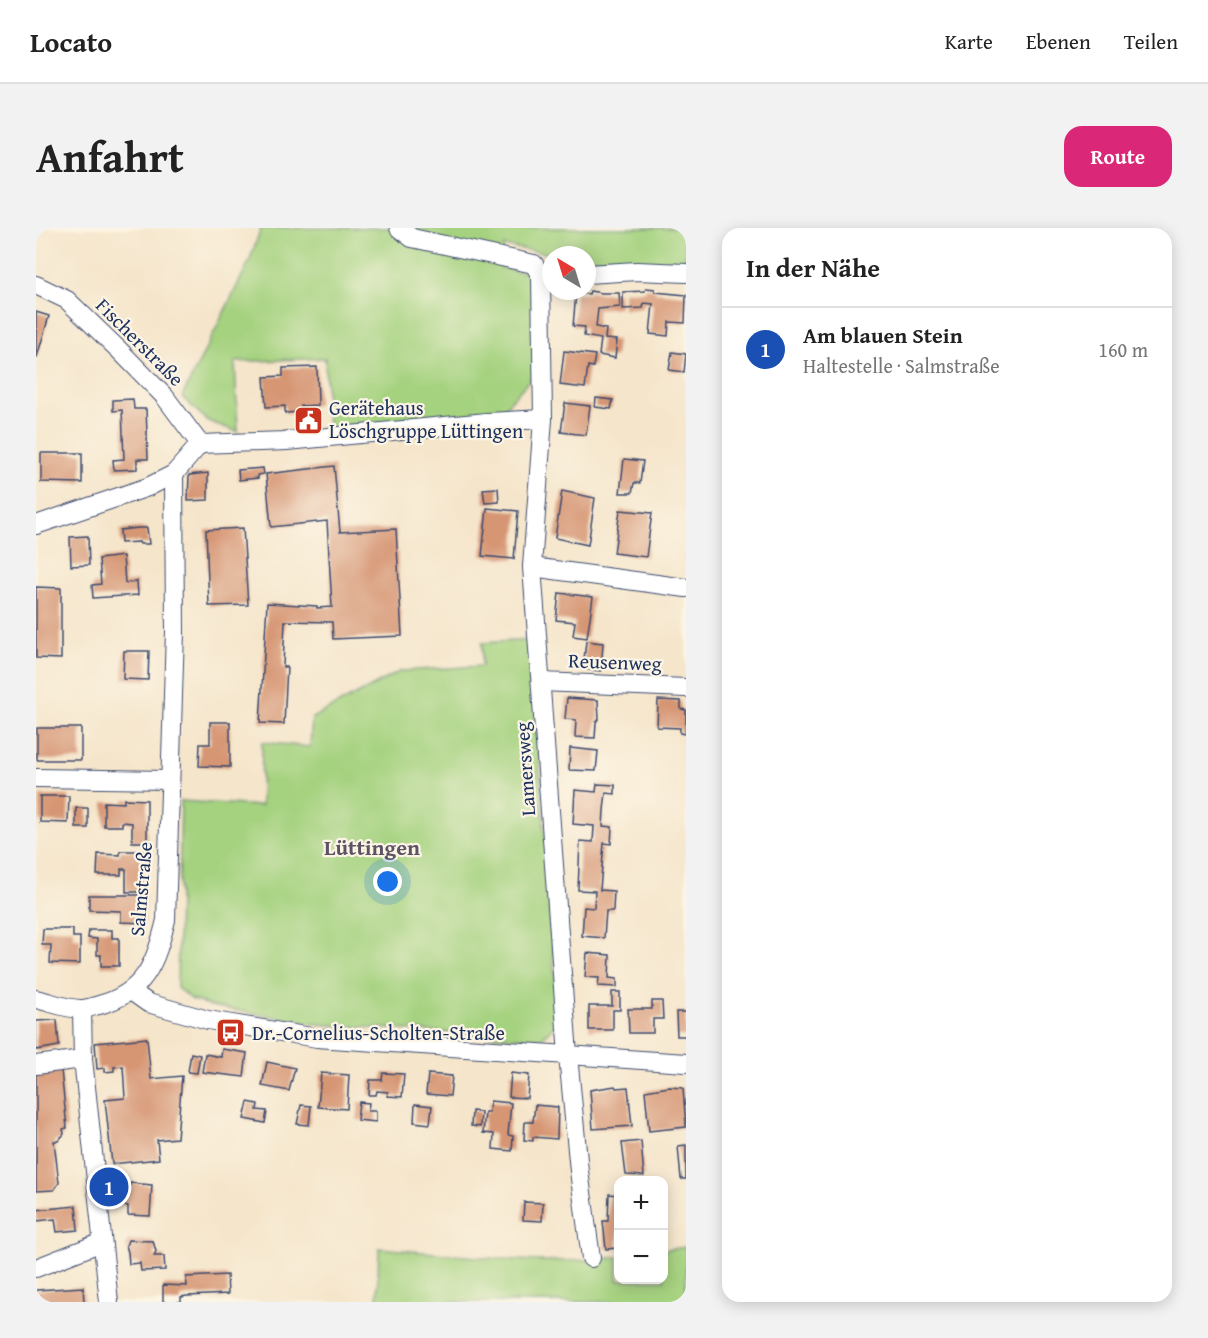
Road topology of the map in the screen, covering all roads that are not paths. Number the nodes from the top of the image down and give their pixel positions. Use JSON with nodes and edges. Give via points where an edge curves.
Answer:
{"nodes":[{"id":1,"x":399,"y":228,"type":"edge"},
{"id":2,"x":542,"y":272,"type":"edge"},
{"id":3,"x":596,"y":273,"type":"edge"},
{"id":4,"x":686,"y":273,"type":"edge"},
{"id":5,"x":36,"y":285,"type":"edge"},
{"id":6,"x":545,"y":300,"type":"edge"},
{"id":7,"x":543,"y":419,"type":"junction"},
{"id":8,"x":200,"y":444,"type":"junction"},
{"id":9,"x":174,"y":474,"type":"junction"},
{"id":10,"x":36,"y":525,"type":"edge"},
{"id":11,"x":532,"y":567,"type":"junction"},
{"id":12,"x":686,"y":588,"type":"edge"},
{"id":13,"x":541,"y":682,"type":"junction"},
{"id":14,"x":686,"y":688,"type":"edge"},
{"id":15,"x":36,"y":778,"type":"edge"},
{"id":16,"x":170,"y":780,"type":"junction"},
{"id":17,"x":132,"y":991,"type":"junction"},
{"id":18,"x":36,"y":999,"type":"edge"},
{"id":19,"x":82,"y":1009,"type":"junction"},
{"id":20,"x":568,"y":1055,"type":"junction"},
{"id":21,"x":83,"y":1059,"type":"junction"},
{"id":22,"x":686,"y":1063,"type":"edge"},
{"id":23,"x":36,"y":1065,"type":"edge"},
{"id":24,"x":102,"y":1242,"type":"junction"},
{"id":25,"x":591,"y":1258,"type":"dead end"},
{"id":26,"x":36,"y":1268,"type":"edge"},
{"id":27,"x":109,"y":1302,"type":"edge"}],
"edges":[{"from":1,"to":2,"type":"street","via":[[412,238],[534,264]]},
{"from":3,"to":4,"type":"street"},
{"from":5,"to":8,"type":"street","name":"Fischerstraße","via":[[67,300],[119,350],[165,397]]},
{"from":6,"to":7,"type":"street","name":"Lamersweg"},
{"from":7,"to":8,"type":"street","via":[[287,441]]},
{"from":7,"to":11,"type":"street","name":"Lamersweg"},
{"from":8,"to":9,"type":"street"},
{"from":9,"to":10,"type":"street","via":[[148,487]]},
{"from":9,"to":16,"type":"street","name":"Salmstraße","via":[[175,631]]},
{"from":11,"to":12,"type":"street"},
{"from":11,"to":13,"type":"street","name":"Lamersweg"},
{"from":13,"to":14,"type":"street","name":"Reusenweg"},
{"from":13,"to":20,"type":"street","name":"Lamersweg"},
{"from":15,"to":16,"type":"street"},
{"from":16,"to":17,"type":"street","name":"Salmstraße","via":[[166,920],[149,971]]},
{"from":17,"to":19,"type":"street","name":"Salmstraße"},
{"from":17,"to":20,"type":"street","via":[[148,1003],[208,1020],[317,1038]]},
{"from":18,"to":19,"type":"street"},
{"from":19,"to":21,"type":"street"},
{"from":20,"to":22,"type":"street"},
{"from":20,"to":25,"type":"street","name":"Lamersweg"},
{"from":21,"to":23,"type":"street"},
{"from":21,"to":24,"type":"street"},
{"from":24,"to":26,"type":"street"},
{"from":24,"to":27,"type":"street"}]}
